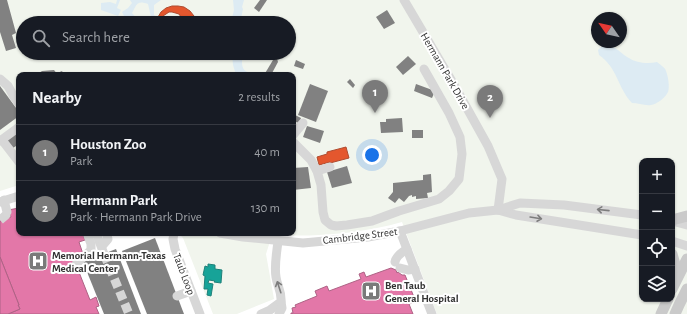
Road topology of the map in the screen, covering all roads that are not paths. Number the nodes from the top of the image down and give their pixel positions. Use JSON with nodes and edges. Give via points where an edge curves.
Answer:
{"nodes":[{"id":1,"x":404,"y":0,"type":"edge"},
{"id":2,"x":424,"y":69,"type":"dead end"},
{"id":3,"x":0,"y":78,"type":"edge"},
{"id":4,"x":16,"y":100,"type":"edge"},
{"id":5,"x":303,"y":123,"type":"dead end"},
{"id":6,"x":16,"y":130,"type":"edge"},
{"id":7,"x":296,"y":131,"type":"edge"},
{"id":8,"x":1,"y":140,"type":"edge"},
{"id":9,"x":296,"y":145,"type":"edge"},
{"id":10,"x":16,"y":158,"type":"edge"},
{"id":11,"x":330,"y":167,"type":"dead end"},
{"id":12,"x":317,"y":171,"type":"junction"},
{"id":13,"x":16,"y":197,"type":"edge"},
{"id":14,"x":2,"y":201,"type":"edge"},
{"id":15,"x":498,"y":210,"type":"junction"},
{"id":16,"x":7,"y":212,"type":"dead end"},
{"id":17,"x":639,"y":215,"type":"edge"},
{"id":18,"x":687,"y":216,"type":"edge"},
{"id":19,"x":675,"y":219,"type":"edge"},
{"id":20,"x":675,"y":221,"type":"edge"},
{"id":21,"x":687,"y":225,"type":"edge"},
{"id":22,"x":400,"y":232,"type":"junction"},
{"id":23,"x":639,"y":235,"type":"edge"},
{"id":24,"x":88,"y":236,"type":"edge"},
{"id":25,"x":97,"y":236,"type":"edge"},
{"id":26,"x":107,"y":236,"type":"edge"},
{"id":27,"x":173,"y":236,"type":"edge"},
{"id":28,"x":237,"y":236,"type":"edge"},
{"id":29,"x":260,"y":236,"type":"edge"},
{"id":30,"x":278,"y":241,"type":"junction"},
{"id":31,"x":675,"y":243,"type":"edge"},
{"id":32,"x":687,"y":246,"type":"edge"},
{"id":33,"x":407,"y":249,"type":"junction"},
{"id":34,"x":687,"y":259,"type":"edge"},
{"id":35,"x":76,"y":264,"type":"dead end"},
{"id":36,"x":675,"y":264,"type":"edge"},
{"id":37,"x":415,"y":269,"type":"junction"},
{"id":38,"x":675,"y":277,"type":"edge"},
{"id":39,"x":675,"y":284,"type":"edge"},
{"id":40,"x":687,"y":289,"type":"edge"},
{"id":41,"x":191,"y":291,"type":"junction"},
{"id":42,"x":177,"y":296,"type":"dead end"},
{"id":43,"x":281,"y":302,"type":"junction"},
{"id":44,"x":667,"y":302,"type":"edge"},
{"id":45,"x":200,"y":314,"type":"edge"},
{"id":46,"x":261,"y":314,"type":"edge"},
{"id":47,"x":279,"y":314,"type":"edge"},
{"id":48,"x":432,"y":314,"type":"edge"},
{"id":49,"x":661,"y":314,"type":"edge"},
{"id":50,"x":675,"y":314,"type":"edge"}],
"edges":[{"from":1,"to":15,"type":"street","name":"Hermann Park Drive","via":[[488,146],[502,179]]},
{"from":2,"to":12,"type":"street","via":[[460,137],[462,154],[459,179],[450,191],[439,198],[372,221],[336,226],[325,220]]},
{"from":3,"to":4,"type":"street"},
{"from":5,"to":7,"type":"street"},
{"from":6,"to":8,"type":"street"},
{"from":8,"to":10,"type":"street"},
{"from":9,"to":12,"type":"street","via":[[311,160]]},
{"from":11,"to":12,"type":"street"},
{"from":13,"to":14,"type":"street"},
{"from":14,"to":16,"type":"street"},
{"from":17,"to":15,"type":"street","name":"Cambridge Street","one_way":true,"via":[[564,205],[520,203]]},
{"from":15,"to":22,"type":"street","name":"Cambridge Street","via":[[470,213]]},
{"from":15,"to":23,"type":"street","name":"Cambridge Street","one_way":true},
{"from":18,"to":19,"type":"main road"},
{"from":20,"to":21,"type":"street"},
{"from":22,"to":30,"type":"street","name":"Cambridge Street","via":[[303,243]]},
{"from":22,"to":33,"type":"street"},
{"from":24,"to":35,"type":"street","via":[[91,250]]},
{"from":25,"to":26,"type":"street","via":[[103,250]]},
{"from":27,"to":41,"type":"street","name":"Taub Loop","via":[[175,249]]},
{"from":28,"to":29,"type":"street","name":"Cambridge Street"},
{"from":29,"to":30,"type":"street","name":"Cambridge Street"},
{"from":43,"to":30,"type":"street","one_way":true,"via":[[276,276]]},
{"from":31,"to":32,"type":"street"},
{"from":33,"to":37,"type":"street"},
{"from":33,"to":37,"type":"street","via":[[395,259],[397,265],[408,270]]},
{"from":34,"to":39,"type":"main road"},
{"from":36,"to":38,"type":"main road"},
{"from":37,"to":48,"type":"street"},
{"from":40,"to":50,"type":"main road"},
{"from":41,"to":42,"type":"street"},
{"from":41,"to":45,"type":"street","name":"Taub Loop"},
{"from":43,"to":46,"type":"street"},
{"from":43,"to":47,"type":"street"},
{"from":44,"to":49,"type":"main road"}]}
